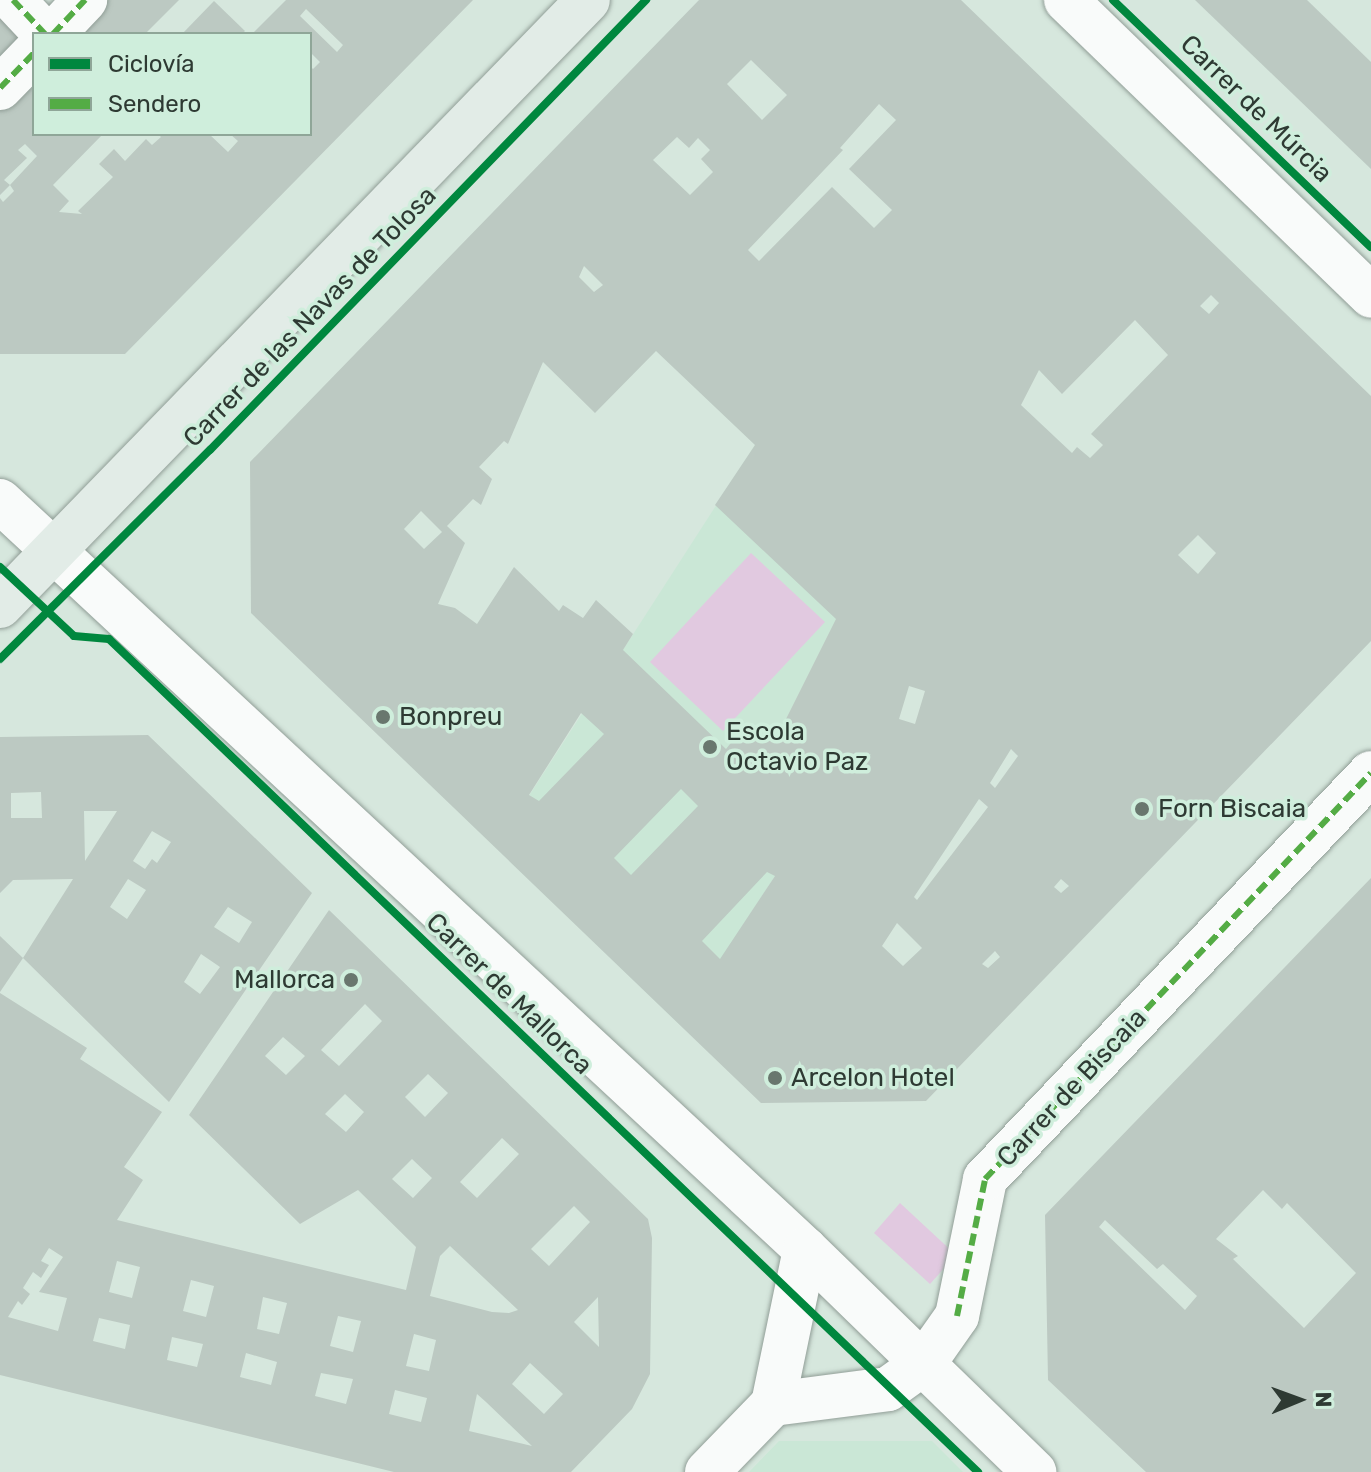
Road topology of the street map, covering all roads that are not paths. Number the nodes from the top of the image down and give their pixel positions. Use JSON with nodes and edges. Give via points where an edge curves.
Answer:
{"nodes":[{"id":1,"x":13,"y":0,"type":"edge"},
{"id":2,"x":85,"y":0,"type":"edge"},
{"id":3,"x":588,"y":0,"type":"edge"},
{"id":4,"x":1066,"y":0,"type":"edge"},
{"id":5,"x":43,"y":32,"type":"edge"},
{"id":6,"x":55,"y":32,"type":"edge"},
{"id":7,"x":32,"y":55,"type":"edge"},
{"id":8,"x":0,"y":88,"type":"edge"},
{"id":9,"x":1371,"y":296,"type":"edge"},
{"id":10,"x":0,"y":501,"type":"edge"},
{"id":11,"x":54,"y":553,"type":"junction"},
{"id":12,"x":0,"y":606,"type":"edge"},
{"id":13,"x":1371,"y":773,"type":"edge"},
{"id":14,"x":805,"y":1249,"type":"junction"},
{"id":15,"x":924,"y":1363,"type":"junction"},
{"id":16,"x":773,"y":1404,"type":"junction"},
{"id":17,"x":707,"y":1472,"type":"edge"},
{"id":18,"x":1034,"y":1472,"type":"edge"}],
"edges":[{"from":1,"to":5,"type":"street"},
{"from":2,"to":6,"type":"street"},
{"from":3,"to":11,"type":"main road","name":"Carrer de las Navas de Tolosa"},
{"from":4,"to":9,"type":"street","name":"Carrer de Múrcia"},
{"from":7,"to":8,"type":"street"},
{"from":10,"to":11,"type":"street","name":"Carrer de Mallorca"},
{"from":11,"to":12,"type":"main road","name":"Carrer de las Navas de Tolosa"},
{"from":11,"to":14,"type":"street","name":"Carrer de Mallorca"},
{"from":13,"to":15,"type":"street","name":"Carrer de Biscaia","via":[[985,1179],[957,1316]]},
{"from":14,"to":15,"type":"street","name":"Carrer de Mallorca"},
{"from":14,"to":16,"type":"street"},
{"from":15,"to":16,"type":"street","name":"Carrer de Biscaia","via":[[888,1389]]},
{"from":15,"to":18,"type":"street","name":"Carrer de Mallorca"},
{"from":16,"to":17,"type":"street"}]}
